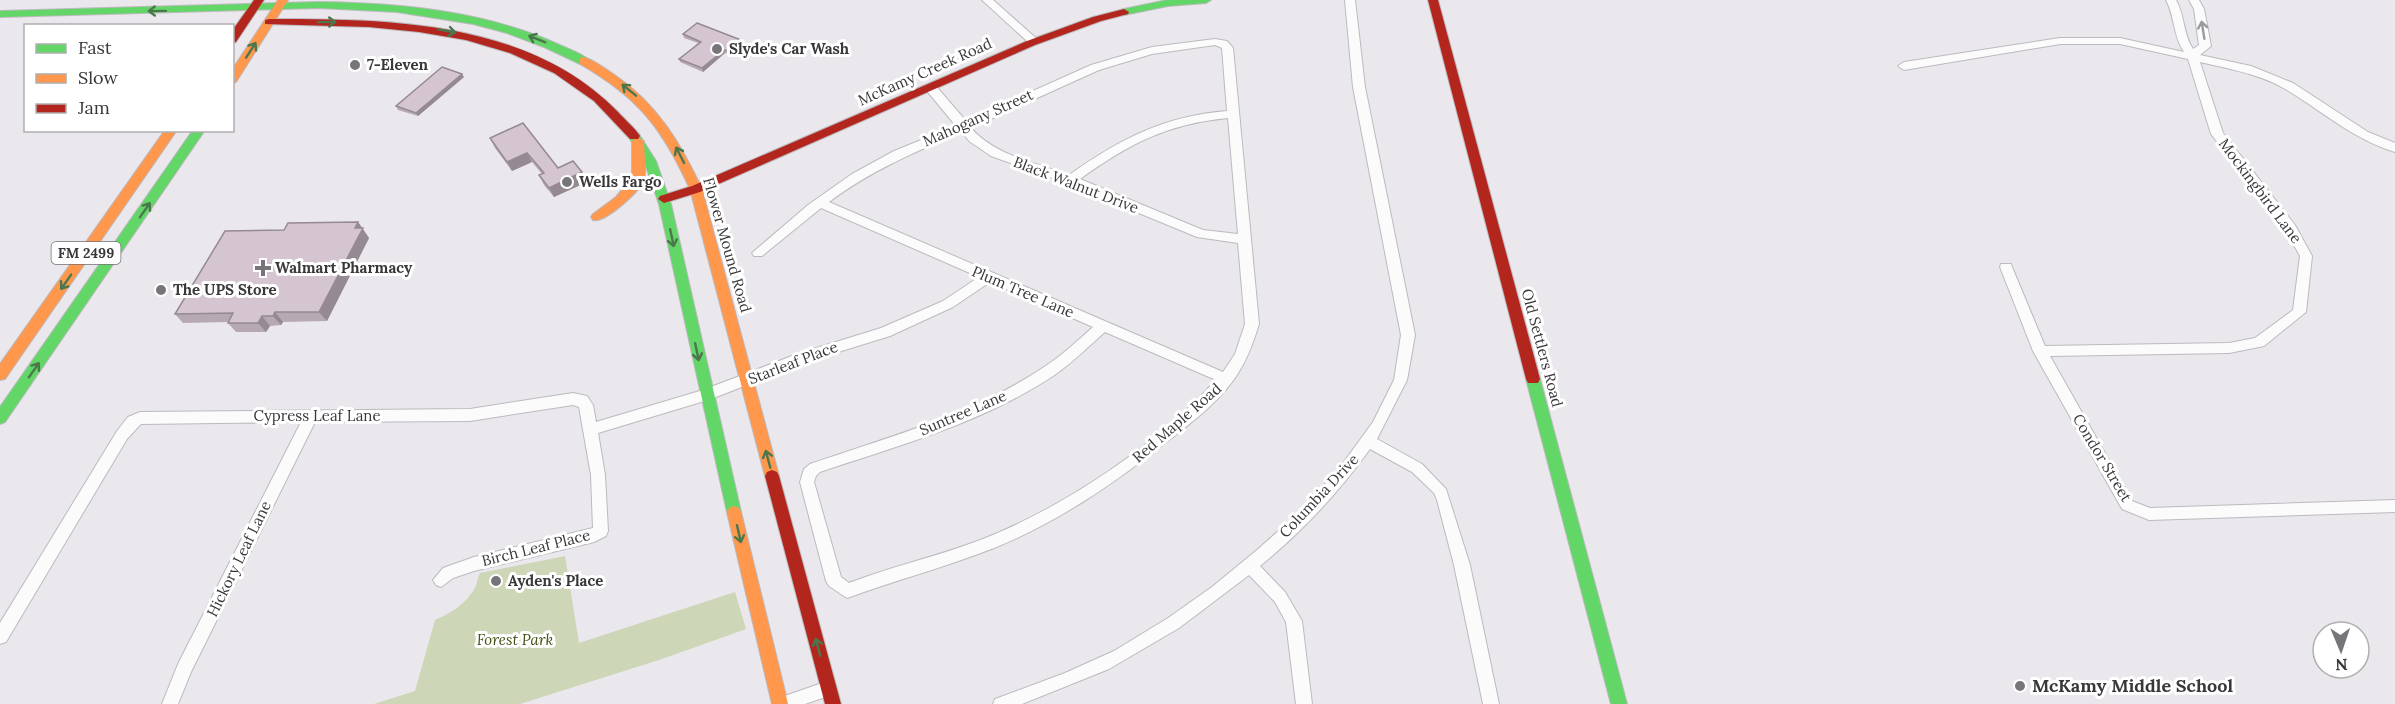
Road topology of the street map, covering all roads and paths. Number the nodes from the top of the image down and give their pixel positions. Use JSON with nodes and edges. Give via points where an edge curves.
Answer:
{"nodes":[{"id":1,"x":987,"y":0,"type":"edge"},
{"id":2,"x":1206,"y":0,"type":"edge"},
{"id":3,"x":1350,"y":0,"type":"edge"},
{"id":4,"x":1433,"y":0,"type":"edge"},
{"id":5,"x":2171,"y":0,"type":"edge"},
{"id":6,"x":2193,"y":0,"type":"edge"},
{"id":7,"x":252,"y":2,"type":"edge"},
{"id":8,"x":282,"y":3,"type":"edge"},
{"id":9,"x":0,"y":14,"type":"edge"},
{"id":10,"x":269,"y":22,"type":"junction"},
{"id":11,"x":237,"y":23,"type":"junction"},
{"id":12,"x":234,"y":33,"type":"edge"},
{"id":13,"x":1033,"y":41,"type":"junction"},
{"id":14,"x":1223,"y":43,"type":"joint"},
{"id":15,"x":2192,"y":55,"type":"junction"},
{"id":16,"x":590,"y":64,"type":"junction"},
{"id":17,"x":1904,"y":66,"type":"dead end"},
{"id":18,"x":234,"y":76,"type":"edge"},
{"id":19,"x":571,"y":78,"type":"junction"},
{"id":20,"x":931,"y":88,"type":"junction"},
{"id":21,"x":1233,"y":114,"type":"junction"},
{"id":22,"x":965,"y":127,"type":"junction"},
{"id":23,"x":170,"y":132,"type":"edge"},
{"id":24,"x":198,"y":132,"type":"edge"},
{"id":25,"x":638,"y":141,"type":"junction"},
{"id":26,"x":2395,"y":148,"type":"edge"},
{"id":27,"x":152,"y":158,"type":"junction"},
{"id":28,"x":1070,"y":180,"type":"junction"},
{"id":29,"x":696,"y":189,"type":"junction"},
{"id":30,"x":664,"y":199,"type":"junction"},
{"id":31,"x":820,"y":203,"type":"junction"},
{"id":32,"x":597,"y":217,"type":"dead end"},
{"id":33,"x":1245,"y":239,"type":"junction"},
{"id":34,"x":91,"y":247,"type":"junction"},
{"id":35,"x":758,"y":253,"type":"dead end"},
{"id":36,"x":113,"y":256,"type":"junction"},
{"id":37,"x":2006,"y":267,"type":"dead end"},
{"id":38,"x":988,"y":278,"type":"junction"},
{"id":39,"x":1103,"y":326,"type":"junction"},
{"id":40,"x":62,"y":329,"type":"junction"},
{"id":41,"x":2040,"y":351,"type":"junction"},
{"id":42,"x":0,"y":375,"type":"edge"},
{"id":43,"x":1227,"y":379,"type":"junction"},
{"id":44,"x":747,"y":381,"type":"junction"},
{"id":45,"x":706,"y":395,"type":"junction"},
{"id":46,"x":501,"y":412,"type":"joint"},
{"id":47,"x":311,"y":416,"type":"junction"},
{"id":48,"x":0,"y":418,"type":"edge"},
{"id":49,"x":590,"y":430,"type":"junction"},
{"id":50,"x":1369,"y":441,"type":"junction"},
{"id":51,"x":2395,"y":506,"type":"edge"},
{"id":52,"x":1250,"y":566,"type":"junction"},
{"id":53,"x":441,"y":580,"type":"dead end"},
{"id":54,"x":847,"y":591,"type":"joint"},
{"id":55,"x":0,"y":637,"type":"edge"},
{"id":56,"x":831,"y":696,"type":"edge"},
{"id":57,"x":170,"y":704,"type":"edge"},
{"id":58,"x":781,"y":704,"type":"edge"},
{"id":59,"x":1001,"y":704,"type":"edge"},
{"id":60,"x":1304,"y":704,"type":"edge"},
{"id":61,"x":1491,"y":704,"type":"edge"},
{"id":62,"x":1619,"y":704,"type":"edge"}],
"edges":[{"from":1,"to":13,"type":"street"},
{"from":2,"to":13,"type":"main road","name":"McKamy Creek Road","via":[[1165,2],[1110,14]]},
{"from":3,"to":50,"type":"street","name":"Columbia Drive","via":[[1359,87],[1408,335],[1402,376]]},
{"from":4,"to":62,"type":"main road","name":"Old Settlers Road"},
{"from":5,"to":15,"type":"street","name":"Mockingbird Lane","via":[[2182,40]]},
{"from":15,"to":6,"type":"street","one_way":true,"via":[[2205,46],[2199,9]]},
{"from":7,"to":8,"type":"main road","name":"Flower Mound Road"},
{"from":7,"to":9,"type":"main road","name":"Flower Mound Road","one_way":true,"via":[[215,9]]},
{"from":7,"to":11,"type":"main road"},
{"from":8,"to":10,"type":"main road"},
{"from":16,"to":8,"type":"main road","name":"Flower Mound Road","one_way":true,"via":[[538,39],[446,12],[390,5]]},
{"from":10,"to":11,"type":"main road"},
{"from":18,"to":10,"type":"main road","one_way":true},
{"from":10,"to":19,"type":"main road","one_way":true,"via":[[367,22],[463,34],[514,50]]},
{"from":11,"to":12,"type":"main road"},
{"from":13,"to":20,"type":"main road","name":"McKamy Creek Road"},
{"from":14,"to":21,"type":"street","name":"Red Maple Road","via":[[1227,48]]},
{"from":14,"to":22,"type":"street","name":"Mahogany Street","via":[[1191,43],[1123,56],[1044,88]]},
{"from":15,"to":17,"type":"street","via":[[2120,41],[2060,41]]},
{"from":15,"to":26,"type":"street","via":[[2247,69],[2289,86],[2364,135]]},
{"from":15,"to":41,"type":"street","name":"Mockingbird Lane","via":[[2217,134],[2291,228],[2306,256],[2299,312],[2259,342],[2229,348]]},
{"from":16,"to":19,"type":"main road"},
{"from":29,"to":16,"type":"main road","name":"Flower Mound Road","one_way":true,"via":[[662,123],[630,90]]},
{"from":19,"to":25,"type":"main road","via":[[601,100]]},
{"from":20,"to":22,"type":"street","name":"Black Walnut Drive"},
{"from":20,"to":29,"type":"main road","name":"McKamy Creek Road"},
{"from":21,"to":28,"type":"street","via":[[1169,124],[1118,148]]},
{"from":21,"to":33,"type":"street","name":"Red Maple Road"},
{"from":22,"to":28,"type":"street","name":"Black Walnut Drive","via":[[973,138],[995,153]]},
{"from":22,"to":31,"type":"street","name":"Mahogany Street","via":[[869,169]]},
{"from":23,"to":27,"type":"main road","number":"FM 2499"},
{"from":36,"to":24,"type":"main road","number":"FM 2499","one_way":true},
{"from":25,"to":30,"type":"main road","via":[[653,167]]},
{"from":25,"to":32,"type":"main road","via":[[638,179],[620,200]]},
{"from":27,"to":34,"type":"main road","number":"FM 2499"},
{"from":27,"to":36,"type":"main road","via":[[149,178],[106,248]]},
{"from":28,"to":33,"type":"street","name":"Black Walnut Drive","via":[[1201,234]]},
{"from":29,"to":30,"type":"main road","name":"McKamy Creek Road"},
{"from":29,"to":44,"type":"main road","name":"Flower Mound Road"},
{"from":30,"to":45,"type":"main road","one_way":true},
{"from":31,"to":35,"type":"street","name":"Mahogany Street"},
{"from":31,"to":38,"type":"street","name":"Plum Tree Lane"},
{"from":33,"to":43,"type":"street","name":"Red Maple Road","via":[[1252,324],[1244,352]]},
{"from":34,"to":40,"type":"main road","via":[[95,259],[58,318]]},
{"from":34,"to":42,"type":"main road","number":"FM 2499","one_way":true},
{"from":36,"to":40,"type":"main road","number":"FM 2499"},
{"from":37,"to":41,"type":"street","name":"Condor Street"},
{"from":38,"to":39,"type":"street","name":"Plum Tree Lane"},
{"from":38,"to":44,"type":"street","name":"Starleaf Place","via":[[921,318]]},
{"from":39,"to":43,"type":"street","name":"Plum Tree Lane"},
{"from":39,"to":54,"type":"street","name":"Suntree Lane","via":[[1056,366],[1000,398],[809,473],[807,482],[834,581]]},
{"from":48,"to":40,"type":"main road","number":"FM 2499","one_way":true},
{"from":41,"to":51,"type":"street","name":"Condor Street","via":[[2127,506],[2149,514]]},
{"from":43,"to":54,"type":"street","name":"Red Maple Road","via":[[1196,411],[1129,465],[1039,522]]},
{"from":44,"to":45,"type":"street","name":"Starleaf Place"},
{"from":56,"to":44,"type":"main road","name":"Flower Mound Road","one_way":true},
{"from":45,"to":49,"type":"street","name":"Starleaf Place"},
{"from":45,"to":58,"type":"main road","one_way":true},
{"from":46,"to":47,"type":"street","name":"Cypress Leaf Lane"},
{"from":46,"to":49,"type":"street","name":"Birch Leaf Place","via":[[582,400]]},
{"from":47,"to":55,"type":"street","name":"Cypress Leaf Lane","via":[[149,417],[133,422]]},
{"from":47,"to":57,"type":"street","name":"Hickory Leaf Lane"},
{"from":49,"to":53,"type":"street","name":"Birch Leaf Place","via":[[601,531],[594,536],[474,564],[448,573]]},
{"from":50,"to":52,"type":"street","name":"Columbia Drive","via":[[1302,520]]},
{"from":50,"to":61,"type":"street","via":[[1417,468],[1439,489],[1460,554]]},
{"from":52,"to":59,"type":"street","name":"Columbia Drive","via":[[1135,647],[1070,678]]},
{"from":52,"to":60,"type":"street","via":[[1280,597],[1294,621]]},
{"from":56,"to":58,"type":"street"}]}
